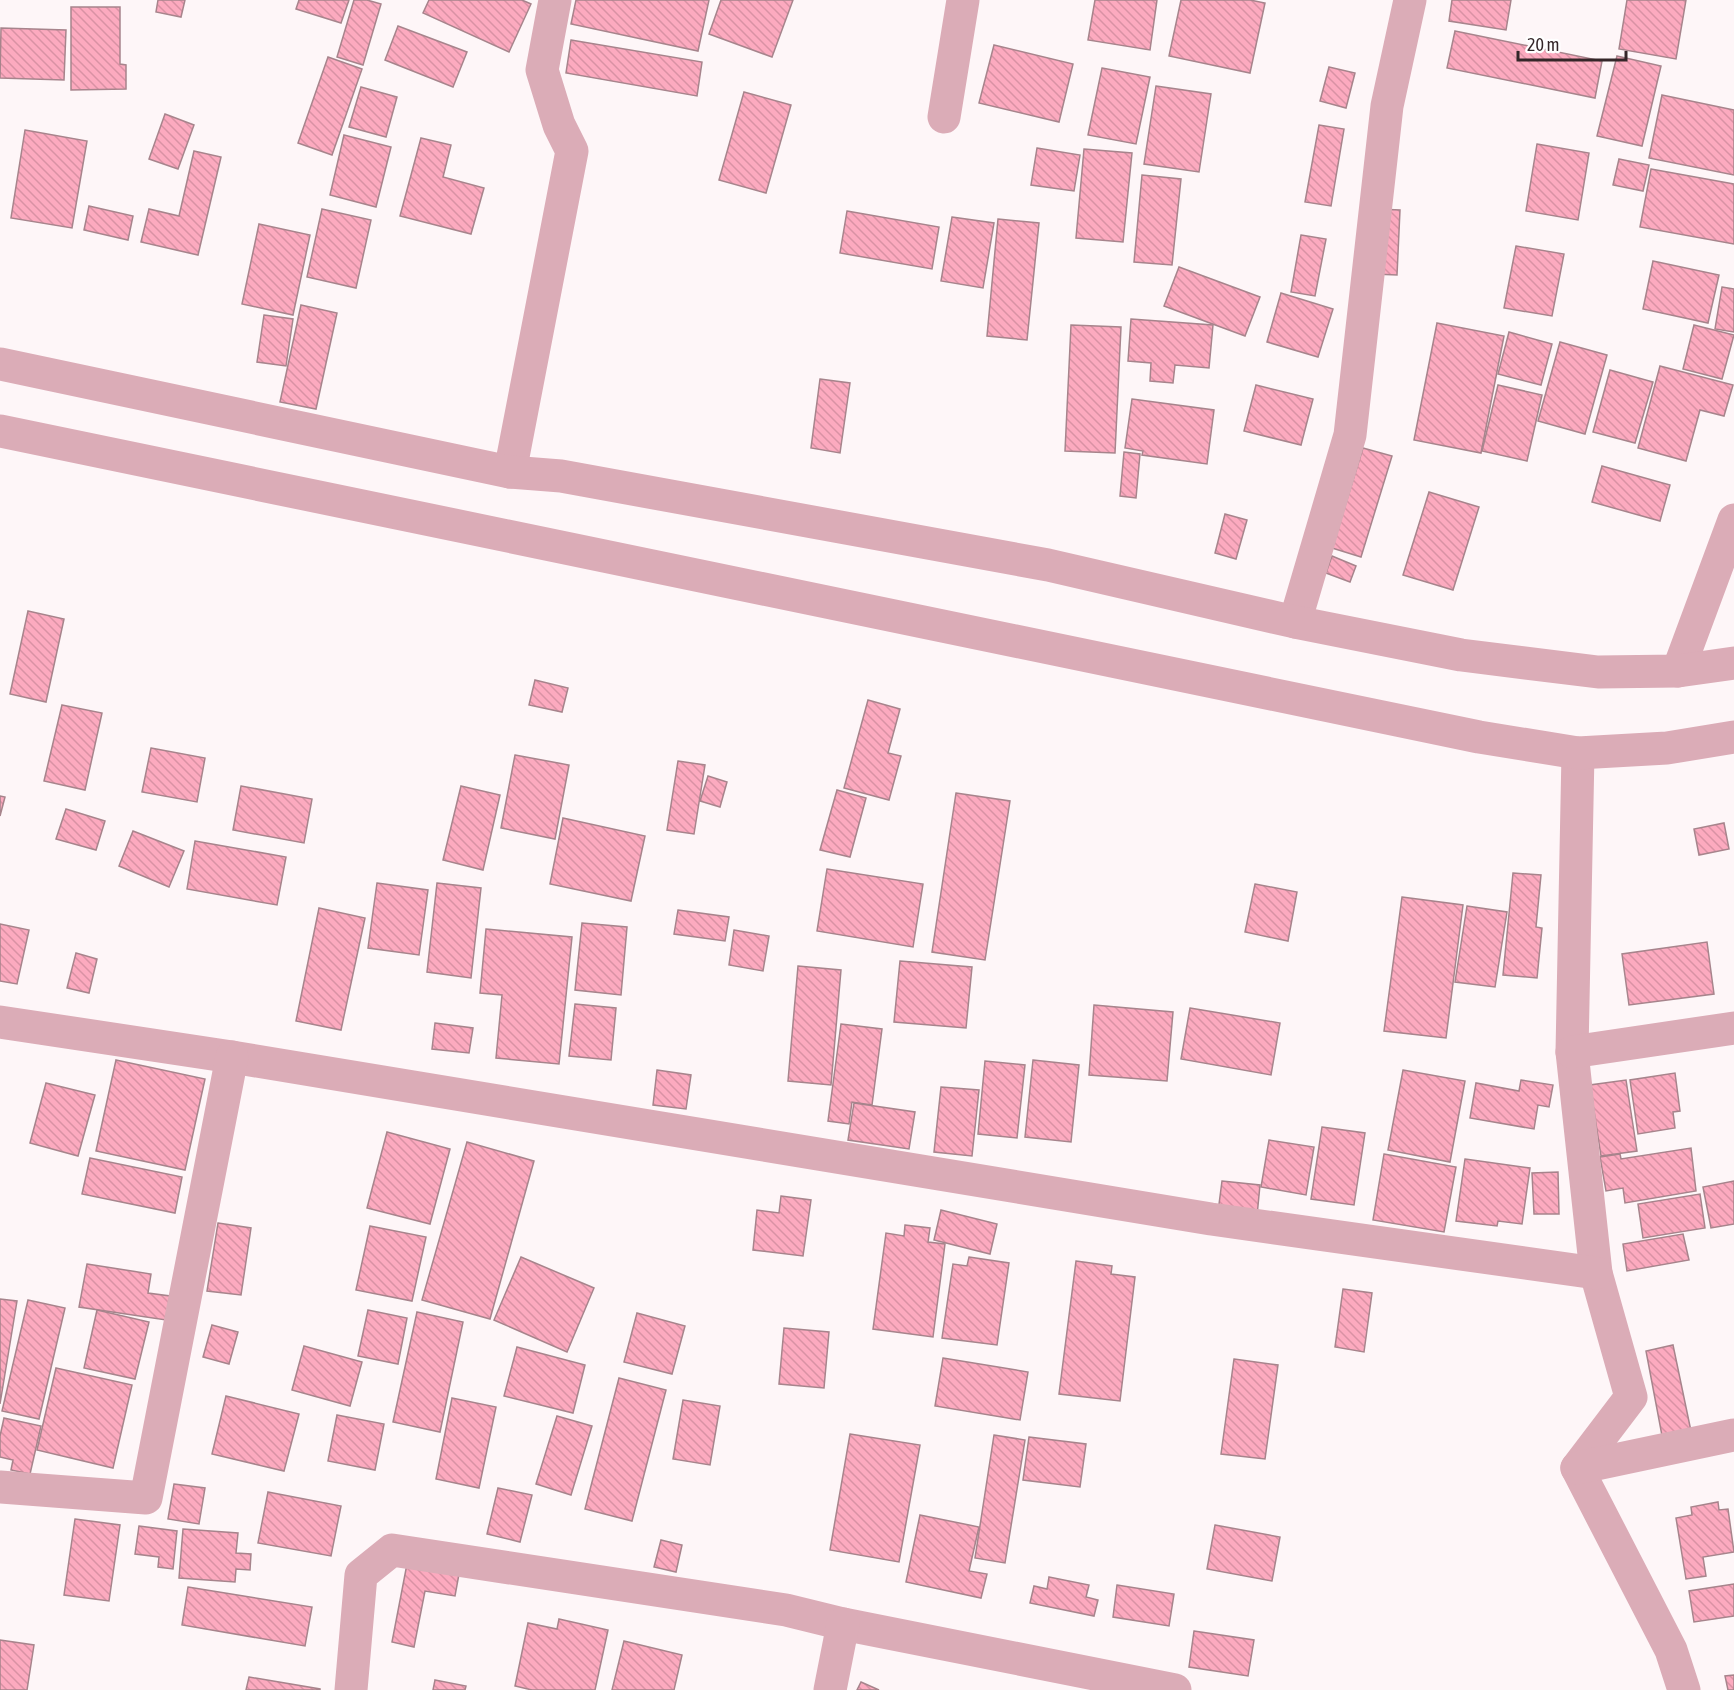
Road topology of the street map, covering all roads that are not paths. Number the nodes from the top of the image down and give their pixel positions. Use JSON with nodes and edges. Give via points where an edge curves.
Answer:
{"nodes":[{"id":1,"x":555,"y":0,"type":"edge"},
{"id":2,"x":963,"y":0,"type":"edge"},
{"id":3,"x":1410,"y":0,"type":"edge"},
{"id":4,"x":944,"y":117,"type":"dead end"},
{"id":5,"x":0,"y":364,"type":"edge"},
{"id":6,"x":0,"y":431,"type":"edge"},
{"id":7,"x":510,"y":472,"type":"junction"},
{"id":8,"x":1734,"y":520,"type":"edge"},
{"id":9,"x":1295,"y":622,"type":"junction"},
{"id":10,"x":1734,"y":663,"type":"edge"},
{"id":11,"x":1678,"y":671,"type":"junction"},
{"id":12,"x":1734,"y":737,"type":"edge"},
{"id":13,"x":1578,"y":753,"type":"junction"},
{"id":14,"x":0,"y":1022,"type":"edge"},
{"id":15,"x":1734,"y":1028,"type":"edge"},
{"id":16,"x":1572,"y":1052,"type":"junction"},
{"id":17,"x":232,"y":1057,"type":"junction"},
{"id":18,"x":1596,"y":1273,"type":"junction"},
{"id":19,"x":1734,"y":1435,"type":"edge"},
{"id":20,"x":1577,"y":1468,"type":"junction"},
{"id":21,"x":0,"y":1487,"type":"edge"},
{"id":22,"x":843,"y":1624,"type":"junction"},
{"id":23,"x":351,"y":1690,"type":"edge"},
{"id":24,"x":830,"y":1690,"type":"edge"},
{"id":25,"x":1175,"y":1690,"type":"edge"},
{"id":26,"x":1684,"y":1690,"type":"edge"}],
"edges":[{"from":1,"to":7,"type":"street","via":[[542,70],[559,125],[572,151]]},
{"from":2,"to":4,"type":"street"},
{"from":3,"to":9,"type":"street","via":[[1387,106],[1350,435]]},
{"from":5,"to":7,"type":"street"},
{"from":6,"to":13,"type":"street","via":[[1479,736]]},
{"from":7,"to":9,"type":"street","via":[[561,476],[1048,565]]},
{"from":8,"to":11,"type":"street"},
{"from":9,"to":11,"type":"street","via":[[1484,658],[1598,672]]},
{"from":10,"to":11,"type":"street"},
{"from":12,"to":13,"type":"street","via":[[1667,748]]},
{"from":13,"to":16,"type":"street"},
{"from":14,"to":17,"type":"street"},
{"from":15,"to":16,"type":"street"},
{"from":16,"to":18,"type":"street"},
{"from":17,"to":18,"type":"street","via":[[1211,1219]]},
{"from":17,"to":21,"type":"street","via":[[146,1498]]},
{"from":18,"to":20,"type":"street","via":[[1631,1396]]},
{"from":19,"to":20,"type":"street"},
{"from":20,"to":26,"type":"street","via":[[1671,1650]]},
{"from":22,"to":23,"type":"street","via":[[786,1610],[392,1550],[361,1575]]},
{"from":22,"to":24,"type":"street"},
{"from":22,"to":25,"type":"street"}]}
